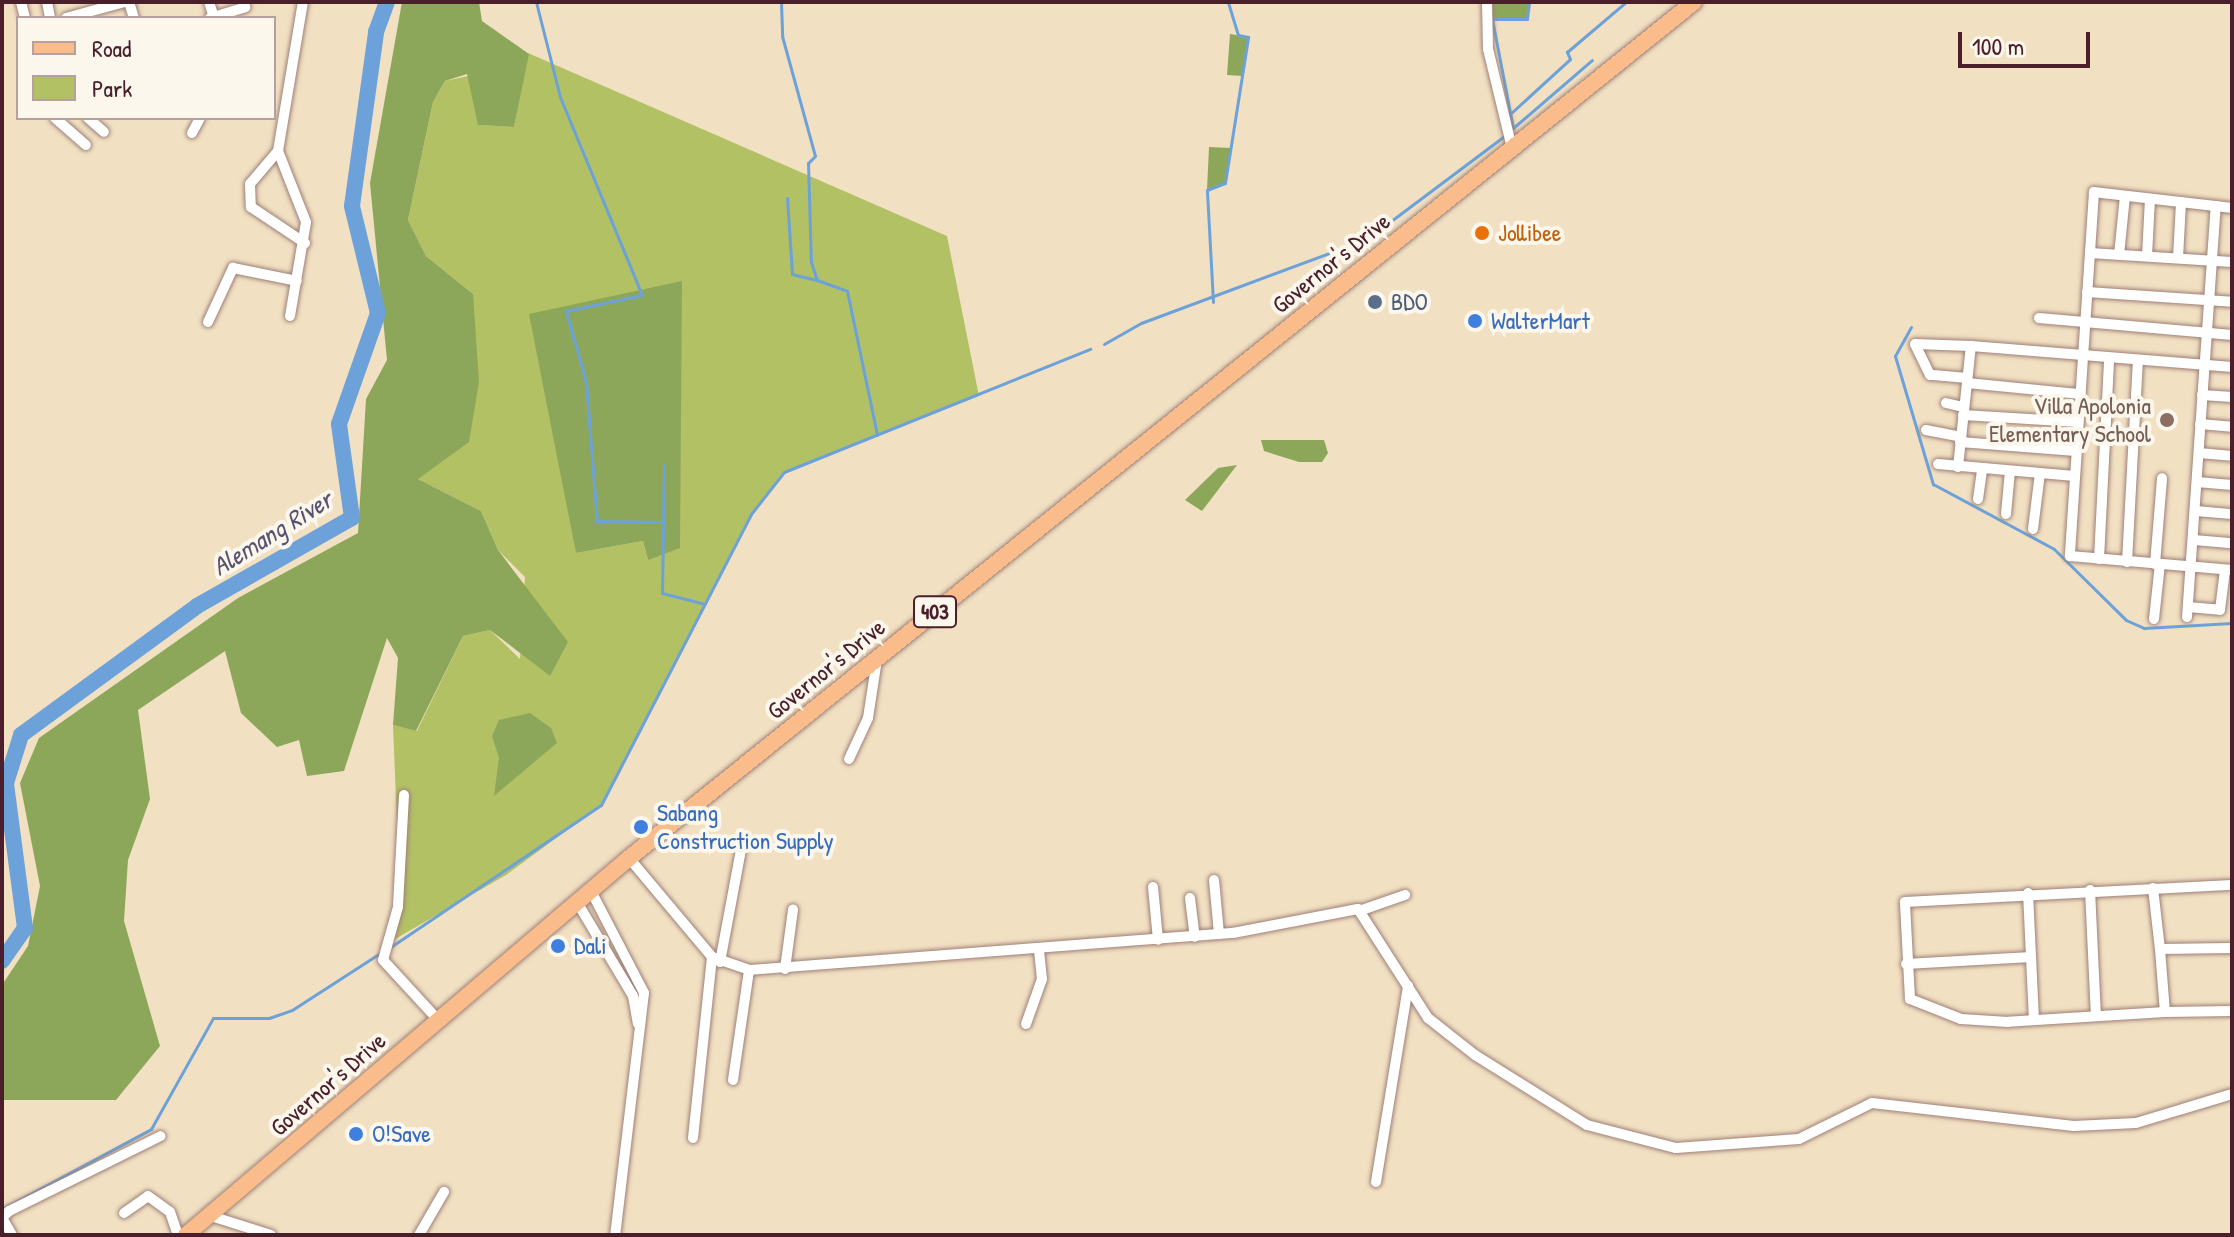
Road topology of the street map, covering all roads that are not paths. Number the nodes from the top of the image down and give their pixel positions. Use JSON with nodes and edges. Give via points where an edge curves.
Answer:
{"nodes":[{"id":1,"x":127,"y":2,"type":"edge"},
{"id":2,"x":303,"y":2,"type":"edge"},
{"id":3,"x":1487,"y":2,"type":"edge"},
{"id":4,"x":1694,"y":2,"type":"edge"},
{"id":5,"x":245,"y":9,"type":"edge"},
{"id":6,"x":74,"y":16,"type":"edge"},
{"id":7,"x":216,"y":16,"type":"edge"},
{"id":8,"x":57,"y":120,"type":"edge"},
{"id":9,"x":90,"y":120,"type":"edge"},
{"id":10,"x":199,"y":120,"type":"edge"},
{"id":11,"x":104,"y":132,"type":"dead end"},
{"id":12,"x":192,"y":133,"type":"dead end"},
{"id":13,"x":86,"y":145,"type":"dead end"},
{"id":14,"x":1512,"y":148,"type":"junction"},
{"id":15,"x":278,"y":151,"type":"junction"},
{"id":16,"x":2125,"y":196,"type":"junction"},
{"id":17,"x":2150,"y":199,"type":"junction"},
{"id":18,"x":2181,"y":202,"type":"junction"},
{"id":19,"x":2216,"y":206,"type":"junction"},
{"id":20,"x":2232,"y":208,"type":"edge"},
{"id":21,"x":305,"y":243,"type":"junction"},
{"id":22,"x":2090,"y":253,"type":"junction"},
{"id":23,"x":2119,"y":255,"type":"junction"},
{"id":24,"x":2147,"y":256,"type":"junction"},
{"id":25,"x":2178,"y":258,"type":"junction"},
{"id":26,"x":2212,"y":260,"type":"junction"},
{"id":27,"x":2232,"y":262,"type":"edge"},
{"id":28,"x":297,"y":281,"type":"junction"},
{"id":29,"x":2087,"y":292,"type":"junction"},
{"id":30,"x":2208,"y":300,"type":"junction"},
{"id":31,"x":2232,"y":302,"type":"edge"},
{"id":32,"x":290,"y":316,"type":"dead end"},
{"id":33,"x":2039,"y":318,"type":"dead end"},
{"id":34,"x":208,"y":322,"type":"dead end"},
{"id":35,"x":2084,"y":324,"type":"junction"},
{"id":36,"x":2207,"y":333,"type":"junction"},
{"id":37,"x":2232,"y":335,"type":"edge"},
{"id":38,"x":1971,"y":346,"type":"junction"},
{"id":39,"x":2083,"y":356,"type":"junction"},
{"id":40,"x":2109,"y":359,"type":"junction"},
{"id":41,"x":2138,"y":360,"type":"junction"},
{"id":42,"x":2204,"y":365,"type":"junction"},
{"id":43,"x":2232,"y":367,"type":"edge"},
{"id":44,"x":1967,"y":380,"type":"junction"},
{"id":45,"x":2080,"y":394,"type":"junction"},
{"id":46,"x":2202,"y":395,"type":"junction"},
{"id":47,"x":2232,"y":397,"type":"edge"},
{"id":48,"x":1946,"y":403,"type":"dead end"},
{"id":49,"x":1964,"y":411,"type":"junction"},
{"id":50,"x":2078,"y":422,"type":"junction"},
{"id":51,"x":2200,"y":424,"type":"junction"},
{"id":52,"x":2232,"y":427,"type":"edge"},
{"id":53,"x":1926,"y":430,"type":"dead end"},
{"id":54,"x":1961,"y":440,"type":"junction"},
{"id":55,"x":2076,"y":451,"type":"junction"},
{"id":56,"x":2199,"y":453,"type":"junction"},
{"id":57,"x":2232,"y":456,"type":"edge"},
{"id":58,"x":1938,"y":464,"type":"dead end"},
{"id":59,"x":1958,"y":467,"type":"junction"},
{"id":60,"x":1982,"y":469,"type":"junction"},
{"id":61,"x":2010,"y":471,"type":"junction"},
{"id":62,"x":2040,"y":473,"type":"junction"},
{"id":63,"x":2074,"y":476,"type":"junction"},
{"id":64,"x":2162,"y":478,"type":"dead end"},
{"id":65,"x":2197,"y":482,"type":"junction"},
{"id":66,"x":2232,"y":485,"type":"edge"},
{"id":67,"x":1978,"y":499,"type":"dead end"},
{"id":68,"x":2196,"y":511,"type":"junction"},
{"id":69,"x":2006,"y":514,"type":"dead end"},
{"id":70,"x":2232,"y":514,"type":"edge"},
{"id":71,"x":2033,"y":529,"type":"dead end"},
{"id":72,"x":2194,"y":540,"type":"junction"},
{"id":73,"x":2232,"y":543,"type":"edge"},
{"id":74,"x":2099,"y":559,"type":"junction"},
{"id":75,"x":2127,"y":562,"type":"junction"},
{"id":76,"x":2158,"y":564,"type":"junction"},
{"id":77,"x":2192,"y":567,"type":"junction"},
{"id":78,"x":2229,"y":570,"type":"edge"},
{"id":79,"x":2154,"y":619,"type":"dead end"},
{"id":80,"x":877,"y":659,"type":"junction"},
{"id":81,"x":849,"y":759,"type":"dead end"},
{"id":82,"x":404,"y":795,"type":"dead end"},
{"id":83,"x":742,"y":845,"type":"dead end"},
{"id":84,"x":629,"y":858,"type":"junction"},
{"id":85,"x":1214,"y":880,"type":"dead end"},
{"id":86,"x":2232,"y":885,"type":"edge"},
{"id":87,"x":1153,"y":887,"type":"dead end"},
{"id":88,"x":2153,"y":888,"type":"junction"},
{"id":89,"x":2090,"y":890,"type":"junction"},
{"id":90,"x":591,"y":891,"type":"junction"},
{"id":91,"x":2028,"y":893,"type":"junction"},
{"id":92,"x":1405,"y":895,"type":"dead end"},
{"id":93,"x":1190,"y":898,"type":"dead end"},
{"id":94,"x":577,"y":902,"type":"junction"},
{"id":95,"x":793,"y":910,"type":"dead end"},
{"id":96,"x":1359,"y":911,"type":"junction"},
{"id":97,"x":1219,"y":934,"type":"junction"},
{"id":98,"x":614,"y":935,"type":"junction"},
{"id":99,"x":1195,"y":937,"type":"junction"},
{"id":100,"x":1158,"y":940,"type":"junction"},
{"id":101,"x":601,"y":942,"type":"junction"},
{"id":102,"x":2232,"y":948,"type":"edge"},
{"id":103,"x":2160,"y":949,"type":"junction"},
{"id":104,"x":1039,"y":950,"type":"junction"},
{"id":105,"x":2031,"y":957,"type":"junction"},
{"id":106,"x":716,"y":959,"type":"junction"},
{"id":107,"x":1906,"y":964,"type":"junction"},
{"id":108,"x":785,"y":969,"type":"junction"},
{"id":109,"x":749,"y":970,"type":"junction"},
{"id":110,"x":1408,"y":986,"type":"junction"},
{"id":111,"x":2232,"y":1011,"type":"edge"},
{"id":112,"x":2165,"y":1012,"type":"junction"},
{"id":113,"x":2096,"y":1015,"type":"junction"},
{"id":114,"x":2034,"y":1020,"type":"junction"},
{"id":115,"x":439,"y":1021,"type":"junction"},
{"id":116,"x":1026,"y":1024,"type":"dead end"},
{"id":117,"x":641,"y":1043,"type":"junction"},
{"id":118,"x":733,"y":1080,"type":"dead end"},
{"id":119,"x":2232,"y":1094,"type":"edge"},
{"id":120,"x":161,"y":1136,"type":"dead end"},
{"id":121,"x":693,"y":1138,"type":"dead end"},
{"id":122,"x":1376,"y":1182,"type":"dead end"},
{"id":123,"x":444,"y":1192,"type":"dead end"},
{"id":124,"x":124,"y":1213,"type":"dead end"},
{"id":125,"x":211,"y":1216,"type":"junction"},
{"id":126,"x":12,"y":1235,"type":"edge"},
{"id":127,"x":178,"y":1235,"type":"edge"},
{"id":128,"x":186,"y":1235,"type":"edge"},
{"id":129,"x":271,"y":1235,"type":"edge"},
{"id":130,"x":419,"y":1235,"type":"edge"},
{"id":131,"x":615,"y":1235,"type":"edge"}],
"edges":[{"from":1,"to":6,"type":"street"},
{"from":2,"to":15,"type":"street"},
{"from":3,"to":14,"type":"street","via":[[1488,49]]},
{"from":4,"to":14,"type":"main road","name":"Governor's Drive","number":"403"},
{"from":5,"to":7,"type":"street"},
{"from":8,"to":13,"type":"street"},
{"from":9,"to":11,"type":"street"},
{"from":10,"to":12,"type":"street"},
{"from":14,"to":80,"type":"main road","name":"Governor's Drive","number":"403"},
{"from":15,"to":21,"type":"street","via":[[304,214]]},
{"from":15,"to":21,"type":"street","via":[[250,184],[251,207]]},
{"from":16,"to":17,"type":"street"},
{"from":16,"to":22,"type":"street","via":[[2094,192]]},
{"from":16,"to":23,"type":"street"},
{"from":17,"to":18,"type":"street"},
{"from":17,"to":24,"type":"street"},
{"from":18,"to":19,"type":"street"},
{"from":18,"to":25,"type":"street"},
{"from":19,"to":20,"type":"street"},
{"from":19,"to":26,"type":"street"},
{"from":21,"to":28,"type":"street"},
{"from":22,"to":23,"type":"street"},
{"from":22,"to":29,"type":"street"},
{"from":23,"to":24,"type":"street"},
{"from":24,"to":25,"type":"street"},
{"from":25,"to":26,"type":"street"},
{"from":26,"to":27,"type":"street"},
{"from":26,"to":30,"type":"street"},
{"from":28,"to":32,"type":"street"},
{"from":28,"to":34,"type":"street","via":[[233,268]]},
{"from":29,"to":30,"type":"street"},
{"from":29,"to":35,"type":"street"},
{"from":30,"to":31,"type":"street"},
{"from":30,"to":36,"type":"street"},
{"from":33,"to":35,"type":"street"},
{"from":35,"to":36,"type":"street"},
{"from":35,"to":39,"type":"street"},
{"from":36,"to":37,"type":"street"},
{"from":36,"to":42,"type":"street"},
{"from":38,"to":39,"type":"street"},
{"from":38,"to":44,"type":"street"},
{"from":38,"to":44,"type":"street","via":[[1915,344],[1930,375]]},
{"from":39,"to":40,"type":"street"},
{"from":39,"to":45,"type":"street"},
{"from":40,"to":41,"type":"street"},
{"from":40,"to":74,"type":"street"},
{"from":41,"to":42,"type":"street"},
{"from":41,"to":75,"type":"street"},
{"from":42,"to":43,"type":"street"},
{"from":42,"to":46,"type":"street"},
{"from":44,"to":45,"type":"street"},
{"from":44,"to":49,"type":"street"},
{"from":45,"to":50,"type":"street"},
{"from":46,"to":47,"type":"street"},
{"from":46,"to":51,"type":"street"},
{"from":48,"to":49,"type":"street"},
{"from":49,"to":50,"type":"street"},
{"from":49,"to":54,"type":"street"},
{"from":50,"to":55,"type":"street"},
{"from":51,"to":52,"type":"street"},
{"from":51,"to":56,"type":"street"},
{"from":53,"to":54,"type":"street"},
{"from":54,"to":55,"type":"street"},
{"from":54,"to":59,"type":"street"},
{"from":55,"to":63,"type":"street"},
{"from":56,"to":57,"type":"street"},
{"from":56,"to":65,"type":"street"},
{"from":58,"to":59,"type":"street"},
{"from":59,"to":60,"type":"street"},
{"from":60,"to":61,"type":"street"},
{"from":60,"to":67,"type":"street"},
{"from":61,"to":62,"type":"street"},
{"from":61,"to":69,"type":"street"},
{"from":62,"to":63,"type":"street"},
{"from":62,"to":71,"type":"street"},
{"from":63,"to":74,"type":"street","via":[[2070,556]]},
{"from":64,"to":76,"type":"street"},
{"from":65,"to":66,"type":"street"},
{"from":65,"to":68,"type":"street"},
{"from":68,"to":70,"type":"street"},
{"from":68,"to":72,"type":"street"},
{"from":72,"to":73,"type":"street"},
{"from":72,"to":77,"type":"street"},
{"from":74,"to":75,"type":"street"},
{"from":75,"to":76,"type":"street"},
{"from":76,"to":77,"type":"street"},
{"from":76,"to":79,"type":"street"},
{"from":77,"to":78,"type":"street"},
{"from":77,"to":78,"type":"street","via":[[2188,612],[2220,610]]},
{"from":80,"to":81,"type":"street","via":[[868,718]]},
{"from":80,"to":84,"type":"main road","name":"Governor's Drive","number":"403"},
{"from":82,"to":115,"type":"street","via":[[398,907],[383,960]]},
{"from":83,"to":106,"type":"street"},
{"from":84,"to":90,"type":"main road","name":"Governor's Drive","number":"403"},
{"from":84,"to":106,"type":"street"},
{"from":85,"to":97,"type":"street"},
{"from":86,"to":88,"type":"street"},
{"from":87,"to":100,"type":"street"},
{"from":88,"to":89,"type":"street"},
{"from":88,"to":103,"type":"street"},
{"from":89,"to":91,"type":"street"},
{"from":89,"to":113,"type":"street"},
{"from":90,"to":94,"type":"main road","name":"Governor's Drive","number":"403"},
{"from":90,"to":98,"type":"street"},
{"from":91,"to":105,"type":"street"},
{"from":91,"to":107,"type":"street","via":[[1909,899]]},
{"from":92,"to":96,"type":"street"},
{"from":93,"to":99,"type":"street"},
{"from":94,"to":101,"type":"street"},
{"from":94,"to":115,"type":"main road","name":"Governor's Drive","number":"403"},
{"from":95,"to":108,"type":"street"},
{"from":96,"to":97,"type":"street"},
{"from":96,"to":110,"type":"street"},
{"from":97,"to":99,"type":"street"},
{"from":98,"to":101,"type":"street"},
{"from":98,"to":117,"type":"street","via":[[644,993]]},
{"from":99,"to":100,"type":"street"},
{"from":100,"to":104,"type":"street"},
{"from":101,"to":117,"type":"street","via":[[634,997]]},
{"from":102,"to":103,"type":"street"},
{"from":103,"to":112,"type":"street"},
{"from":104,"to":108,"type":"street"},
{"from":104,"to":116,"type":"street","via":[[1042,979]]},
{"from":105,"to":107,"type":"street"},
{"from":105,"to":114,"type":"street"},
{"from":106,"to":109,"type":"street"},
{"from":106,"to":121,"type":"street"},
{"from":107,"to":114,"type":"street","via":[[1910,999],[1961,1019]]},
{"from":108,"to":109,"type":"street"},
{"from":109,"to":118,"type":"street"},
{"from":110,"to":119,"type":"street","via":[[1428,1018],[1475,1055],[1587,1125],[1676,1148],[1799,1139],[1872,1103],[2074,1126],[2136,1123]]},
{"from":110,"to":122,"type":"street"},
{"from":111,"to":112,"type":"street"},
{"from":112,"to":113,"type":"street"},
{"from":113,"to":114,"type":"street"},
{"from":115,"to":125,"type":"main road","name":"Governor's Drive","number":"403"},
{"from":117,"to":131,"type":"street"},
{"from":120,"to":126,"type":"street","via":[[9,1211],[2,1218]]},
{"from":123,"to":130,"type":"street"},
{"from":124,"to":127,"type":"street","via":[[148,1196],[170,1212]]},
{"from":125,"to":128,"type":"main road","name":"Governor's Drive","number":"403"},
{"from":125,"to":129,"type":"street"}]}
